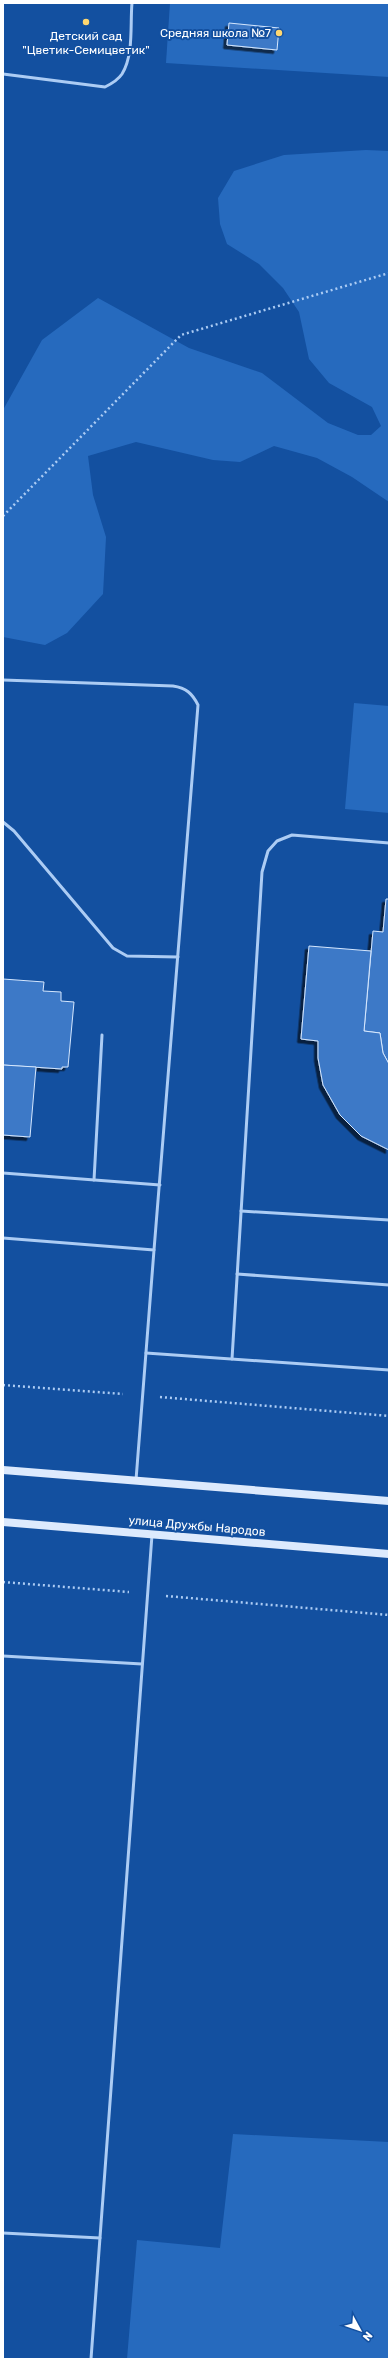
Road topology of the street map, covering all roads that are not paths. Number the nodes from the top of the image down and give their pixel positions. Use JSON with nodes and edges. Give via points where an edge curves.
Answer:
{"nodes":[{"id":1,"x":132,"y":3,"type":"edge"},
{"id":2,"x":3,"y":74,"type":"edge"},
{"id":3,"x":3,"y":680,"type":"edge"},
{"id":4,"x":3,"y":822,"type":"edge"},
{"id":5,"x":389,"y":843,"type":"edge"},
{"id":6,"x":178,"y":957,"type":"junction"},
{"id":7,"x":102,"y":1035,"type":"dead end"},
{"id":8,"x":3,"y":1173,"type":"edge"},
{"id":9,"x":94,"y":1180,"type":"junction"},
{"id":10,"x":160,"y":1185,"type":"junction"},
{"id":11,"x":241,"y":1211,"type":"junction"},
{"id":12,"x":389,"y":1220,"type":"edge"},
{"id":13,"x":3,"y":1238,"type":"edge"},
{"id":14,"x":154,"y":1250,"type":"junction"},
{"id":15,"x":237,"y":1274,"type":"junction"},
{"id":16,"x":389,"y":1285,"type":"edge"},
{"id":17,"x":146,"y":1353,"type":"junction"},
{"id":18,"x":232,"y":1358,"type":"junction"},
{"id":19,"x":389,"y":1370,"type":"edge"},
{"id":20,"x":3,"y":1470,"type":"edge"},
{"id":21,"x":136,"y":1480,"type":"junction"},
{"id":22,"x":389,"y":1501,"type":"edge"},
{"id":23,"x":3,"y":1522,"type":"edge"},
{"id":24,"x":152,"y":1534,"type":"junction"},
{"id":25,"x":389,"y":1554,"type":"edge"},
{"id":26,"x":3,"y":1656,"type":"edge"},
{"id":27,"x":142,"y":1664,"type":"junction"},
{"id":28,"x":3,"y":2233,"type":"edge"},
{"id":29,"x":100,"y":2238,"type":"junction"},
{"id":30,"x":91,"y":2359,"type":"edge"}],
"edges":[{"from":1,"to":2,"type":"lane","via":[[127,64],[115,82],[105,87]]},
{"from":3,"to":6,"type":"lane","via":[[173,686],[183,688],[192,694],[198,705]]},
{"from":4,"to":6,"type":"lane","via":[[14,831],[113,948],[127,956]]},
{"from":5,"to":11,"type":"lane","via":[[292,835],[277,841],[268,851],[262,872]]},
{"from":6,"to":10,"type":"lane"},
{"from":7,"to":9,"type":"lane"},
{"from":8,"to":9,"type":"lane"},
{"from":9,"to":10,"type":"lane"},
{"from":10,"to":14,"type":"lane"},
{"from":11,"to":12,"type":"lane"},
{"from":11,"to":15,"type":"lane"},
{"from":13,"to":14,"type":"lane"},
{"from":14,"to":17,"type":"lane"},
{"from":15,"to":16,"type":"lane"},
{"from":15,"to":18,"type":"lane"},
{"from":17,"to":18,"type":"lane"},
{"from":17,"to":21,"type":"lane"},
{"from":18,"to":19,"type":"lane"},
{"from":20,"to":21,"type":"main road"},
{"from":21,"to":22,"type":"main road"},
{"from":23,"to":24,"type":"main road","name":"улица Дружбы Народов"},
{"from":24,"to":25,"type":"main road","name":"улица Дружбы Народов"},
{"from":24,"to":27,"type":"lane"},
{"from":26,"to":27,"type":"lane"},
{"from":27,"to":29,"type":"lane"},
{"from":28,"to":29,"type":"lane"},
{"from":29,"to":30,"type":"lane"}]}
